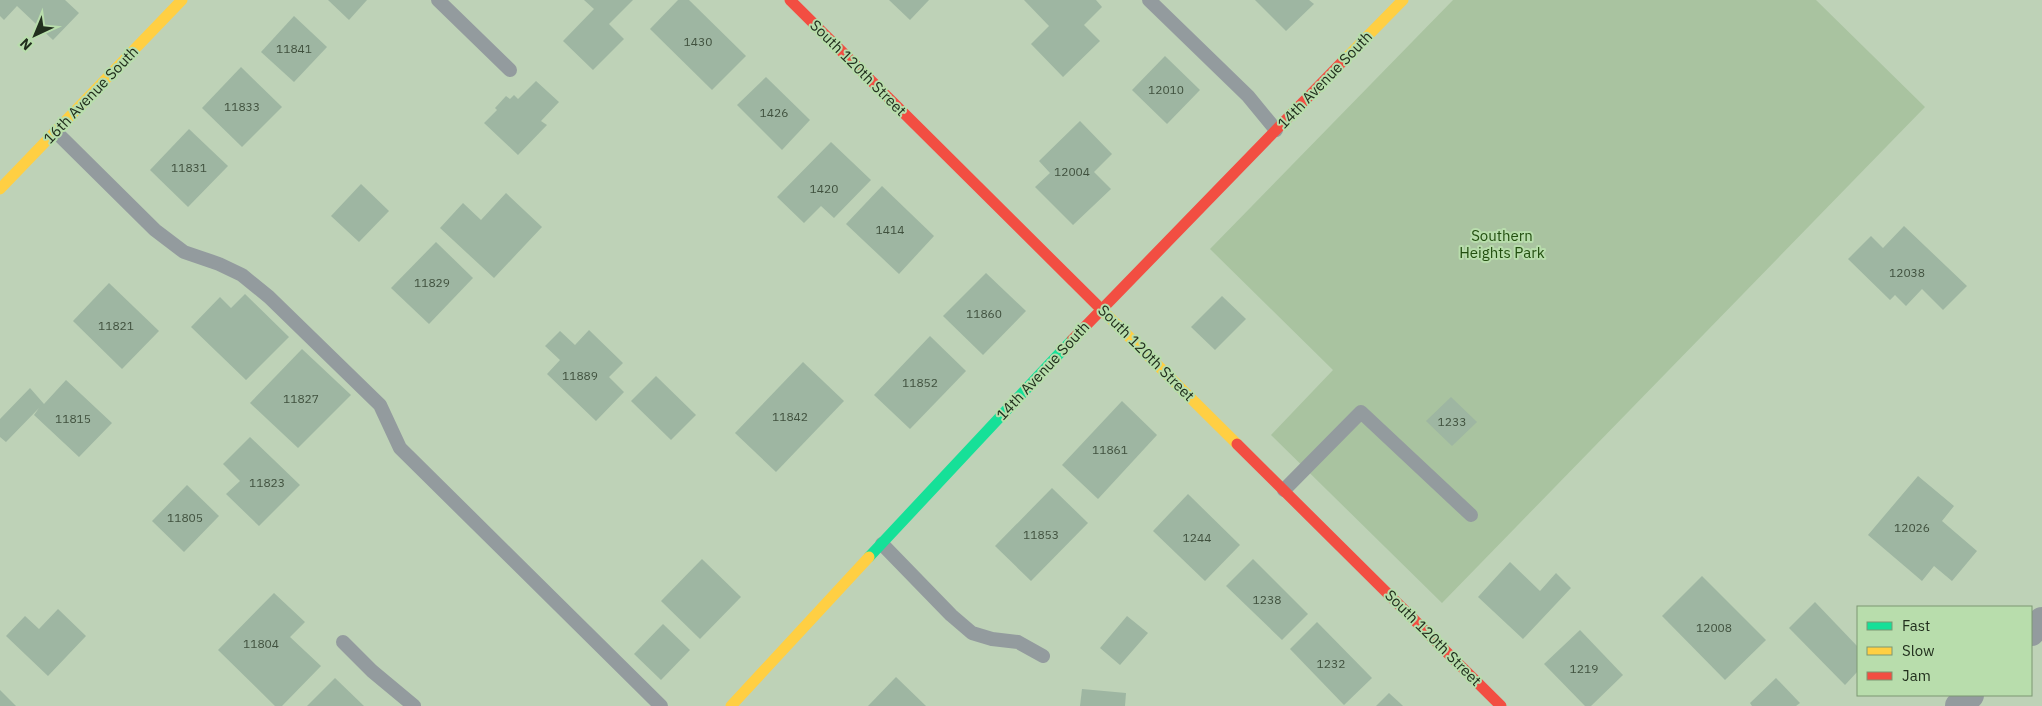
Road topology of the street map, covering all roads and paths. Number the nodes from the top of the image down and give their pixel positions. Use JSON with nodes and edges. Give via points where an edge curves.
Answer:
{"nodes":[{"id":1,"x":182,"y":0,"type":"edge"},
{"id":2,"x":438,"y":0,"type":"edge"},
{"id":3,"x":790,"y":0,"type":"edge"},
{"id":4,"x":1149,"y":0,"type":"edge"},
{"id":5,"x":1404,"y":0,"type":"edge"},
{"id":6,"x":510,"y":70,"type":"dead end"},
{"id":7,"x":1276,"y":130,"type":"junction"},
{"id":8,"x":56,"y":132,"type":"junction"},
{"id":9,"x":0,"y":189,"type":"edge"},
{"id":10,"x":1101,"y":308,"type":"junction"},
{"id":11,"x":1284,"y":490,"type":"junction"},
{"id":12,"x":1471,"y":515,"type":"dead end"},
{"id":13,"x":882,"y":544,"type":"junction"},
{"id":14,"x":2042,"y":621,"type":"edge"},
{"id":15,"x":2032,"y":631,"type":"edge"},
{"id":16,"x":343,"y":642,"type":"dead end"},
{"id":17,"x":1043,"y":656,"type":"dead end"},
{"id":18,"x":1969,"y":696,"type":"edge"},
{"id":19,"x":414,"y":706,"type":"edge"},
{"id":20,"x":662,"y":706,"type":"edge"},
{"id":21,"x":731,"y":706,"type":"edge"},
{"id":22,"x":1501,"y":706,"type":"edge"},
{"id":23,"x":1959,"y":706,"type":"edge"}],
"edges":[{"from":1,"to":8,"type":"street","name":"16th Avenue South"},
{"from":2,"to":6,"type":"lane"},
{"from":3,"to":10,"type":"street","name":"South 120th Street"},
{"from":4,"to":7,"type":"lane","via":[[1248,96]]},
{"from":5,"to":7,"type":"street","name":"14th Avenue South"},
{"from":7,"to":10,"type":"street","name":"14th Avenue South"},
{"from":8,"to":9,"type":"street","name":"16th Avenue South"},
{"from":8,"to":20,"type":"lane","via":[[155,230],[184,252],[242,275],[269,297],[380,405],[400,448]]},
{"from":10,"to":11,"type":"street","name":"South 120th Street"},
{"from":10,"to":13,"type":"street","name":"14th Avenue South"},
{"from":11,"to":12,"type":"lane","via":[[1361,412]]},
{"from":11,"to":22,"type":"street","name":"South 120th Street"},
{"from":13,"to":17,"type":"lane","via":[[972,633],[1018,642]]},
{"from":13,"to":21,"type":"street","name":"14th Avenue South"},
{"from":14,"to":15,"type":"street"},
{"from":16,"to":19,"type":"lane"},
{"from":18,"to":23,"type":"street"}]}
